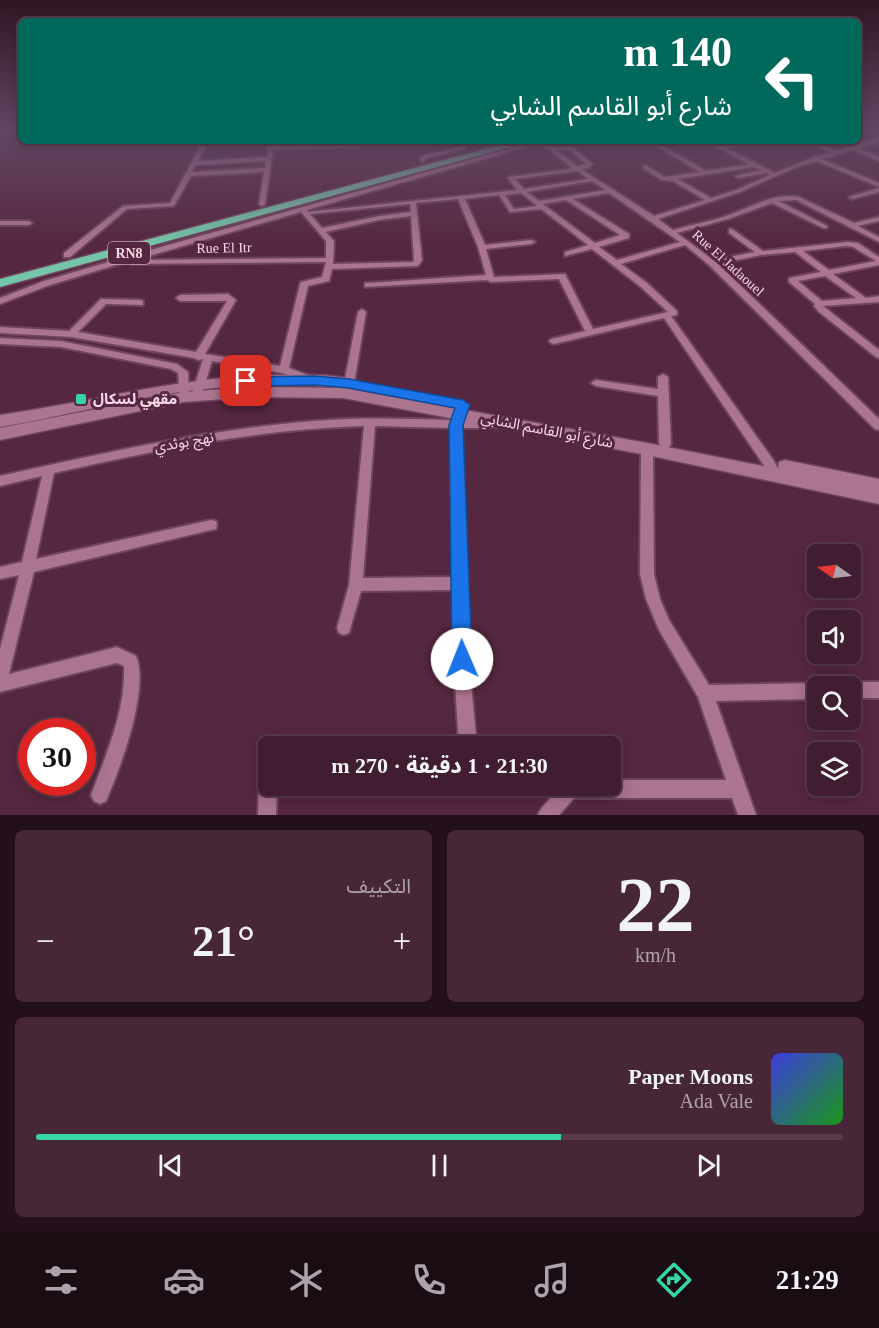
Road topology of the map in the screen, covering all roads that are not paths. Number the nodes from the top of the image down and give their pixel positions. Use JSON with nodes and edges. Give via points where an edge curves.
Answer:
{"nodes":[{"id":1,"x":192,"y":169,"type":"edge"},
{"id":2,"x":405,"y":169,"type":"edge"},
{"id":3,"x":407,"y":169,"type":"edge"},
{"id":4,"x":408,"y":169,"type":"edge"},
{"id":5,"x":409,"y":169,"type":"edge"},
{"id":6,"x":446,"y":169,"type":"edge"},
{"id":7,"x":574,"y":169,"type":"joint"},
{"id":8,"x":648,"y":169,"type":"edge"},
{"id":9,"x":699,"y":169,"type":"edge"},
{"id":10,"x":725,"y":169,"type":"edge"},
{"id":11,"x":761,"y":169,"type":"edge"},
{"id":12,"x":790,"y":169,"type":"edge"},
{"id":13,"x":841,"y":169,"type":"edge"},
{"id":14,"x":267,"y":170,"type":"joint"},
{"id":15,"x":765,"y":171,"type":"junction"},
{"id":16,"x":704,"y":172,"type":"junction"},
{"id":17,"x":189,"y":174,"type":"junction"},
{"id":18,"x":776,"y":175,"type":"junction"},
{"id":19,"x":738,"y":176,"type":"dead end"},
{"id":20,"x":673,"y":179,"type":"junction"},
{"id":21,"x":591,"y":180,"type":"junction"},
{"id":22,"x":879,"y":185,"type":"edge"},
{"id":23,"x":879,"y":190,"type":"edge"},
{"id":24,"x":522,"y":191,"type":"junction"},
{"id":25,"x":609,"y":191,"type":"junction"},
{"id":26,"x":501,"y":194,"type":"junction"},
{"id":27,"x":852,"y":197,"type":"dead end"},
{"id":28,"x":461,"y":198,"type":"junction"},
{"id":29,"x":567,"y":198,"type":"junction"},
{"id":30,"x":709,"y":199,"type":"junction"},
{"id":31,"x":774,"y":201,"type":"junction"},
{"id":32,"x":413,"y":202,"type":"junction"},
{"id":33,"x":262,"y":204,"type":"junction"},
{"id":34,"x":540,"y":205,"type":"junction"},
{"id":35,"x":304,"y":211,"type":"junction"},
{"id":36,"x":414,"y":214,"type":"junction"},
{"id":37,"x":652,"y":219,"type":"junction"},
{"id":38,"x":879,"y":219,"type":"edge"},
{"id":39,"x":0,"y":223,"type":"edge"},
{"id":40,"x":29,"y":223,"type":"dead end"},
{"id":41,"x":852,"y":225,"type":"junction"},
{"id":42,"x":825,"y":227,"type":"dead end"},
{"id":43,"x":322,"y":230,"type":"junction"},
{"id":44,"x":732,"y":231,"type":"dead end"},
{"id":45,"x":672,"y":232,"type":"junction"},
{"id":46,"x":170,"y":234,"type":"junction"},
{"id":47,"x":879,"y":240,"type":"edge"},
{"id":48,"x":531,"y":242,"type":"dead end"},
{"id":49,"x":687,"y":242,"type":"junction"},
{"id":50,"x":482,"y":247,"type":"junction"},
{"id":51,"x":594,"y":247,"type":"junction"},
{"id":52,"x":798,"y":251,"type":"junction"},
{"id":53,"x":761,"y":253,"type":"junction"},
{"id":54,"x":568,"y":254,"type":"dead end"},
{"id":55,"x":67,"y":255,"type":"junction"},
{"id":56,"x":879,"y":261,"type":"edge"},
{"id":57,"x":118,"y":262,"type":"junction"},
{"id":58,"x":712,"y":262,"type":"junction"},
{"id":59,"x":615,"y":263,"type":"junction"},
{"id":60,"x":329,"y":264,"type":"junction"},
{"id":61,"x":64,"y":271,"type":"junction"},
{"id":62,"x":0,"y":272,"type":"edge"},
{"id":63,"x":826,"y":272,"type":"junction"},
{"id":64,"x":0,"y":277,"type":"edge"},
{"id":65,"x":489,"y":277,"type":"junction"},
{"id":66,"x":0,"y":283,"type":"edge"},
{"id":67,"x":368,"y":285,"type":"dead end"},
{"id":68,"x":0,"y":289,"type":"edge"},
{"id":69,"x":0,"y":294,"type":"edge"},
{"id":70,"x":180,"y":298,"type":"dead end"},
{"id":71,"x":879,"y":299,"type":"edge"},
{"id":72,"x":864,"y":300,"type":"junction"},
{"id":73,"x":0,"y":301,"type":"edge"},
{"id":74,"x":140,"y":303,"type":"dead end"},
{"id":75,"x":820,"y":304,"type":"junction"},
{"id":76,"x":362,"y":312,"type":"dead end"},
{"id":77,"x":666,"y":315,"type":"junction"},
{"id":78,"x":0,"y":330,"type":"edge"},
{"id":79,"x":590,"y":332,"type":"junction"},
{"id":80,"x":71,"y":334,"type":"junction"},
{"id":81,"x":0,"y":341,"type":"edge"},
{"id":82,"x":554,"y":341,"type":"dead end"},
{"id":83,"x":879,"y":355,"type":"edge"},
{"id":84,"x":203,"y":358,"type":"junction"},
{"id":85,"x":284,"y":370,"type":"junction"},
{"id":86,"x":663,"y":377,"type":"dead end"},
{"id":87,"x":315,"y":381,"type":"junction"},
{"id":88,"x":596,"y":383,"type":"dead end"},
{"id":89,"x":349,"y":384,"type":"junction"},
{"id":90,"x":191,"y":391,"type":"junction"},
{"id":91,"x":663,"y":393,"type":"junction"},
{"id":92,"x":460,"y":414,"type":"junction"},
{"id":93,"x":0,"y":422,"type":"edge"},
{"id":94,"x":370,"y":424,"type":"junction"},
{"id":95,"x":879,"y":426,"type":"edge"},
{"id":96,"x":0,"y":434,"type":"edge"},
{"id":97,"x":665,"y":444,"type":"junction"},
{"id":98,"x":647,"y":449,"type":"junction"},
{"id":99,"x":49,"y":470,"type":"junction"},
{"id":100,"x":773,"y":470,"type":"junction"},
{"id":101,"x":0,"y":481,"type":"edge"},
{"id":102,"x":879,"y":486,"type":"edge"},
{"id":103,"x":879,"y":497,"type":"edge"},
{"id":104,"x":211,"y":525,"type":"dead end"},
{"id":105,"x":28,"y":567,"type":"junction"},
{"id":106,"x":0,"y":573,"type":"edge"},
{"id":107,"x":461,"y":584,"type":"junction"},
{"id":108,"x":356,"y":585,"type":"junction"},
{"id":109,"x":344,"y":628,"type":"dead end"},
{"id":110,"x":0,"y":682,"type":"edge"},
{"id":111,"x":861,"y":690,"type":"edge"},
{"id":112,"x":879,"y":690,"type":"edge"},
{"id":113,"x":807,"y":691,"type":"edge"},
{"id":114,"x":705,"y":693,"type":"junction"},
{"id":115,"x":467,"y":736,"type":"edge"},
{"id":116,"x":738,"y":789,"type":"junction"},
{"id":117,"x":100,"y":795,"type":"dead end"},
{"id":118,"x":268,"y":796,"type":"edge"},
{"id":119,"x":267,"y":815,"type":"edge"},
{"id":120,"x":547,"y":815,"type":"edge"},
{"id":121,"x":747,"y":815,"type":"edge"}],
"edges":[{"from":1,"to":17,"type":"street"},
{"from":2,"to":33,"type":"highway"},
{"from":3,"to":46,"type":"highway","number":"RN8"},
{"from":4,"to":46,"type":"highway","number":"RN8"},
{"from":5,"to":61,"type":"highway","number":"RN8"},
{"from":6,"to":35,"type":"street"},
{"from":7,"to":21,"type":"street","name":"Rue El Jadaouel"},
{"from":7,"to":24,"type":"street","via":[[512,178]]},
{"from":8,"to":20,"type":"street","via":[[664,179]]},
{"from":9,"to":16,"type":"street"},
{"from":10,"to":16,"type":"street"},
{"from":11,"to":15,"type":"street"},
{"from":12,"to":18,"type":"street"},
{"from":13,"to":22,"type":"street"},
{"from":14,"to":17,"type":"street"},
{"from":14,"to":33,"type":"street"},
{"from":15,"to":18,"type":"street"},
{"from":15,"to":19,"type":"street"},
{"from":16,"to":20,"type":"street"},
{"from":17,"to":55,"type":"street","via":[[172,205],[122,209]]},
{"from":18,"to":30,"type":"street"},
{"from":20,"to":30,"type":"street"},
{"from":21,"to":24,"type":"street"},
{"from":21,"to":25,"type":"street","name":"Rue El Jadaouel"},
{"from":23,"to":27,"type":"street"},
{"from":24,"to":26,"type":"street"},
{"from":24,"to":34,"type":"street"},
{"from":25,"to":29,"type":"street"},
{"from":25,"to":37,"type":"street","name":"Rue El Jadaouel"},
{"from":26,"to":28,"type":"street"},
{"from":26,"to":34,"type":"street","via":[[512,211]]},
{"from":28,"to":32,"type":"street"},
{"from":28,"to":50,"type":"street"},
{"from":29,"to":34,"type":"street"},
{"from":29,"to":51,"type":"street","via":[[626,236]]},
{"from":30,"to":37,"type":"street"},
{"from":31,"to":41,"type":"street","via":[[792,197]]},
{"from":31,"to":42,"type":"street"},
{"from":31,"to":45,"type":"street"},
{"from":32,"to":35,"type":"street"},
{"from":32,"to":36,"type":"street"},
{"from":33,"to":55,"type":"highway"},
{"from":34,"to":51,"type":"street"},
{"from":35,"to":43,"type":"street"},
{"from":35,"to":57,"type":"street"},
{"from":36,"to":43,"type":"street"},
{"from":36,"to":60,"type":"street","name":"Rue El Itr","via":[[416,264]]},
{"from":37,"to":45,"type":"street","name":"Rue El Jadaouel"},
{"from":38,"to":41,"type":"street"},
{"from":39,"to":40,"type":"street"},
{"from":41,"to":47,"type":"street"},
{"from":43,"to":60,"type":"street","via":[[330,241]]},
{"from":44,"to":53,"type":"street"},
{"from":45,"to":49,"type":"street","name":"Rue El Jadaouel"},
{"from":46,"to":64,"type":"highway","number":"RN8"},
{"from":46,"to":66,"type":"highway","number":"RN8"},
{"from":48,"to":50,"type":"street"},
{"from":49,"to":58,"type":"street","name":"Rue El Jadaouel"},
{"from":49,"to":59,"type":"street"},
{"from":50,"to":65,"type":"street"},
{"from":51,"to":54,"type":"street"},
{"from":51,"to":59,"type":"street"},
{"from":52,"to":53,"type":"street"},
{"from":52,"to":56,"type":"street","via":[[850,244]]},
{"from":52,"to":63,"type":"street"},
{"from":53,"to":58,"type":"street"},
{"from":55,"to":62,"type":"highway"},
{"from":56,"to":63,"type":"street"},
{"from":57,"to":60,"type":"street","name":"Rue El Itr"},
{"from":57,"to":73,"type":"street"},
{"from":58,"to":95,"type":"street","name":"Rue El Jadaouel"},
{"from":59,"to":77,"type":"street","via":[[674,313]]},
{"from":60,"to":85,"type":"street","via":[[326,279],[304,284]]},
{"from":61,"to":68,"type":"highway","number":"RN8"},
{"from":61,"to":69,"type":"highway","number":"RN8"},
{"from":63,"to":72,"type":"street"},
{"from":63,"to":75,"type":"street","via":[[792,280]]},
{"from":65,"to":67,"type":"street"},
{"from":65,"to":79,"type":"street","via":[[498,281],[562,276]]},
{"from":70,"to":84,"type":"street","via":[[232,300]]},
{"from":71,"to":72,"type":"street"},
{"from":72,"to":75,"type":"street"},
{"from":74,"to":80,"type":"street","via":[[104,301]]},
{"from":75,"to":83,"type":"street","via":[[822,310]]},
{"from":76,"to":89,"type":"street"},
{"from":77,"to":79,"type":"street"},
{"from":77,"to":100,"type":"street"},
{"from":78,"to":80,"type":"street"},
{"from":79,"to":82,"type":"street"},
{"from":80,"to":84,"type":"street"},
{"from":81,"to":90,"type":"street","via":[[61,344],[174,366],[183,372]]},
{"from":84,"to":85,"type":"street"},
{"from":84,"to":90,"type":"street"},
{"from":85,"to":87,"type":"street"},
{"from":86,"to":91,"type":"street"},
{"from":87,"to":89,"type":"street","name":"شارع أبو القاسم الشابي"},
{"from":87,"to":90,"type":"street","name":"شارع أبو القاسم الشابي","via":[[246,381]]},
{"from":88,"to":91,"type":"street"},
{"from":89,"to":92,"type":"street","name":"شارع أبو القاسم الشابي"},
{"from":90,"to":92,"type":"street","name":"شارع أبو القاسم الشابي","via":[[343,393]]},
{"from":90,"to":93,"type":"street","name":"شارع أبو القاسم الشابي"},
{"from":90,"to":96,"type":"street","name":"شارع أبو القاسم الشابي"},
{"from":91,"to":97,"type":"street"},
{"from":92,"to":94,"type":"street","name":"نهج بوثدي"},
{"from":92,"to":97,"type":"street","name":"شارع أبو القاسم الشابي"},
{"from":92,"to":98,"type":"street","name":"شارع أبو القاسم الشابي"},
{"from":92,"to":107,"type":"street"},
{"from":94,"to":99,"type":"street","name":"نهج بوثدي","via":[[245,432]]},
{"from":94,"to":108,"type":"street"},
{"from":97,"to":100,"type":"street","name":"شارع أبو القاسم الشابي"},
{"from":98,"to":100,"type":"street","name":"شارع أبو القاسم الشابي"},
{"from":98,"to":114,"type":"street","via":[[647,574],[664,625]]},
{"from":99,"to":101,"type":"street","name":"نهج بوثدي"},
{"from":99,"to":105,"type":"street"},
{"from":100,"to":102,"type":"street","name":"شارع أبو القاسم الشابي"},
{"from":100,"to":103,"type":"street","name":"شارع أبو القاسم الشابي"},
{"from":104,"to":105,"type":"street"},
{"from":105,"to":106,"type":"street"},
{"from":105,"to":110,"type":"street"},
{"from":107,"to":108,"type":"street"},
{"from":107,"to":115,"type":"street"},
{"from":108,"to":109,"type":"street"},
{"from":110,"to":117,"type":"street","via":[[117,656],[131,661],[127,712]]},
{"from":111,"to":112,"type":"street"},
{"from":113,"to":114,"type":"street"},
{"from":114,"to":116,"type":"street"},
{"from":116,"to":120,"type":"street","via":[[570,789]]},
{"from":116,"to":121,"type":"street"},
{"from":118,"to":119,"type":"street"}]}
